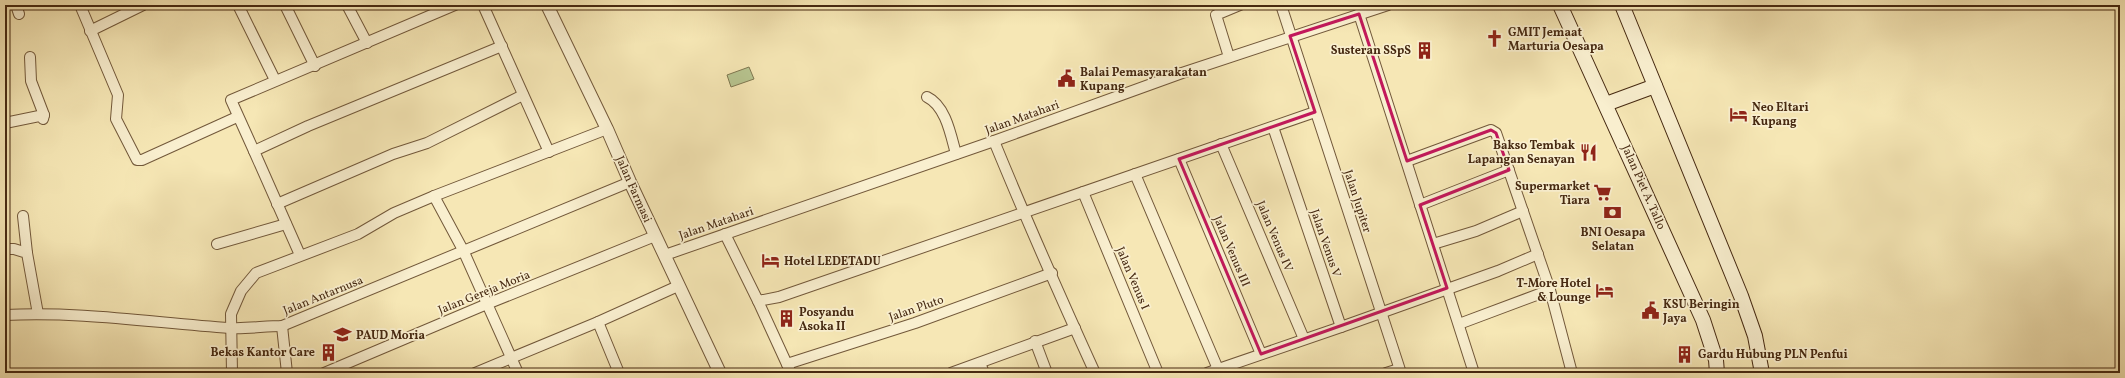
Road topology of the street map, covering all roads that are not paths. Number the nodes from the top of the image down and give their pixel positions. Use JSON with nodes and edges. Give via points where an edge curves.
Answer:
{"nodes":[{"id":1,"x":80,"y":5,"type":"edge"},
{"id":2,"x":143,"y":5,"type":"edge"},
{"id":3,"x":238,"y":5,"type":"edge"},
{"id":4,"x":285,"y":5,"type":"edge"},
{"id":5,"x":347,"y":5,"type":"edge"},
{"id":6,"x":455,"y":5,"type":"edge"},
{"id":7,"x":483,"y":5,"type":"edge"},
{"id":8,"x":547,"y":5,"type":"edge"},
{"id":9,"x":1240,"y":5,"type":"edge"},
{"id":10,"x":1281,"y":5,"type":"edge"},
{"id":11,"x":1388,"y":5,"type":"edge"},
{"id":12,"x":1560,"y":5,"type":"edge"},
{"id":13,"x":1622,"y":5,"type":"edge"},
{"id":14,"x":1361,"y":11,"type":"edge"},
{"id":15,"x":90,"y":31,"type":"junction"},
{"id":16,"x":1290,"y":36,"type":"junction"},
{"id":17,"x":367,"y":43,"type":"junction"},
{"id":18,"x":502,"y":46,"type":"junction"},
{"id":19,"x":30,"y":57,"type":"dead end"},
{"id":20,"x":1229,"y":57,"type":"junction"},
{"id":21,"x":315,"y":66,"type":"junction"},
{"id":22,"x":275,"y":80,"type":"junction"},
{"id":23,"x":1655,"y":86,"type":"junction"},
{"id":24,"x":523,"y":95,"type":"junction"},
{"id":25,"x":927,"y":97,"type":"dead end"},
{"id":26,"x":1606,"y":104,"type":"junction"},
{"id":27,"x":1315,"y":112,"type":"junction"},
{"id":28,"x":237,"y":117,"type":"junction"},
{"id":29,"x":5,"y":123,"type":"edge"},
{"id":30,"x":1273,"y":127,"type":"junction"},
{"id":31,"x":607,"y":129,"type":"junction"},
{"id":32,"x":994,"y":141,"type":"junction"},
{"id":33,"x":1221,"y":144,"type":"junction"},
{"id":34,"x":254,"y":151,"type":"junction"},
{"id":35,"x":549,"y":152,"type":"junction"},
{"id":36,"x":956,"y":154,"type":"junction"},
{"id":37,"x":1179,"y":159,"type":"junction"},
{"id":38,"x":1408,"y":161,"type":"junction"},
{"id":39,"x":1509,"y":170,"type":"junction"},
{"id":40,"x":1135,"y":174,"type":"junction"},
{"id":41,"x":630,"y":182,"type":"junction"},
{"id":42,"x":1083,"y":192,"type":"junction"},
{"id":43,"x":434,"y":196,"type":"junction"},
{"id":44,"x":277,"y":204,"type":"junction"},
{"id":45,"x":1420,"y":205,"type":"junction"},
{"id":46,"x":1523,"y":211,"type":"junction"},
{"id":47,"x":1023,"y":212,"type":"junction"},
{"id":48,"x":23,"y":216,"type":"dead end"},
{"id":49,"x":286,"y":224,"type":"junction"},
{"id":50,"x":726,"y":234,"type":"junction"},
{"id":51,"x":655,"y":236,"type":"junction"},
{"id":52,"x":217,"y":244,"type":"dead end"},
{"id":53,"x":1433,"y":244,"type":"junction"},
{"id":54,"x":5,"y":249,"type":"edge"},
{"id":55,"x":463,"y":250,"type":"junction"},
{"id":56,"x":27,"y":253,"type":"junction"},
{"id":57,"x":1538,"y":254,"type":"junction"},
{"id":58,"x":300,"y":255,"type":"junction"},
{"id":59,"x":665,"y":255,"type":"junction"},
{"id":60,"x":1052,"y":273,"type":"junction"},
{"id":61,"x":678,"y":286,"type":"junction"},
{"id":62,"x":1447,"y":288,"type":"junction"},
{"id":63,"x":1550,"y":290,"type":"junction"},
{"id":64,"x":758,"y":301,"type":"junction"},
{"id":65,"x":487,"y":304,"type":"junction"},
{"id":66,"x":1381,"y":312,"type":"junction"},
{"id":67,"x":38,"y":314,"type":"junction"},
{"id":68,"x":5,"y":315,"type":"edge"},
{"id":69,"x":598,"y":322,"type":"junction"},
{"id":70,"x":1459,"y":324,"type":"junction"},
{"id":71,"x":282,"y":326,"type":"junction"},
{"id":72,"x":1341,"y":327,"type":"junction"},
{"id":73,"x":231,"y":328,"type":"junction"},
{"id":74,"x":1075,"y":328,"type":"junction"},
{"id":75,"x":1304,"y":339,"type":"junction"},
{"id":76,"x":1035,"y":341,"type":"junction"},
{"id":77,"x":1262,"y":354,"type":"junction"},
{"id":78,"x":511,"y":358,"type":"junction"},
{"id":79,"x":980,"y":363,"type":"junction"},
{"id":80,"x":789,"y":369,"type":"edge"},
{"id":81,"x":1218,"y":369,"type":"junction"},
{"id":82,"x":1400,"y":371,"type":"edge"},
{"id":83,"x":232,"y":373,"type":"edge"},
{"id":84,"x":286,"y":373,"type":"edge"},
{"id":85,"x":324,"y":373,"type":"edge"},
{"id":86,"x":475,"y":373,"type":"edge"},
{"id":87,"x":518,"y":373,"type":"edge"},
{"id":88,"x":619,"y":373,"type":"edge"},
{"id":89,"x":720,"y":373,"type":"edge"},
{"id":90,"x":950,"y":373,"type":"edge"},
{"id":91,"x":984,"y":373,"type":"edge"},
{"id":92,"x":1047,"y":373,"type":"edge"},
{"id":93,"x":1095,"y":373,"type":"edge"},
{"id":94,"x":1158,"y":373,"type":"edge"},
{"id":95,"x":1207,"y":373,"type":"edge"},
{"id":96,"x":1386,"y":373,"type":"edge"},
{"id":97,"x":1474,"y":373,"type":"edge"},
{"id":98,"x":1572,"y":373,"type":"edge"},
{"id":99,"x":1717,"y":373,"type":"edge"},
{"id":100,"x":1762,"y":373,"type":"edge"}],
"edges":[{"from":1,"to":15,"type":"street"},
{"from":2,"to":15,"type":"street"},
{"from":3,"to":22,"type":"street"},
{"from":4,"to":21,"type":"street"},
{"from":5,"to":17,"type":"street"},
{"from":6,"to":17,"type":"street"},
{"from":7,"to":18,"type":"street"},
{"from":8,"to":31,"type":"street","name":"Jalan Farmasi"},
{"from":9,"to":20,"type":"street","via":[[1216,15]]},
{"from":10,"to":16,"type":"street","name":"Jalan Jupiter"},
{"from":11,"to":14,"type":"street","name":"Jalan Matahari"},
{"from":12,"to":26,"type":"main road","name":"Jalan Piet A. Tallo"},
{"from":13,"to":23,"type":"main road"},
{"from":14,"to":16,"type":"street","name":"Jalan Matahari"},
{"from":14,"to":38,"type":"street"},
{"from":15,"to":28,"type":"street","via":[[118,95],[116,119],[137,160]]},
{"from":16,"to":20,"type":"street","name":"Jalan Matahari"},
{"from":16,"to":27,"type":"street","name":"Jalan Jupiter"},
{"from":17,"to":21,"type":"street"},
{"from":18,"to":24,"type":"street"},
{"from":18,"to":34,"type":"street"},
{"from":19,"to":29,"type":"street","via":[[31,81],[43,117]]},
{"from":20,"to":32,"type":"street","name":"Jalan Matahari"},
{"from":21,"to":22,"type":"street"},
{"from":22,"to":28,"type":"street","via":[[231,100]]},
{"from":23,"to":26,"type":"main road"},
{"from":23,"to":100,"type":"main road","via":[[1741,296],[1755,336]]},
{"from":24,"to":35,"type":"street"},
{"from":24,"to":44,"type":"street","via":[[426,143],[393,154]]},
{"from":25,"to":36,"type":"street","via":[[935,102],[942,114]]},
{"from":26,"to":99,"type":"main road","name":"Jalan Piet A. Tallo","via":[[1703,320],[1716,360]]},
{"from":27,"to":30,"type":"street"},
{"from":27,"to":66,"type":"street","name":"Jalan Jupiter"},
{"from":28,"to":34,"type":"street"},
{"from":30,"to":33,"type":"street"},
{"from":30,"to":72,"type":"street","name":"Jalan Venus V"},
{"from":31,"to":35,"type":"street"},
{"from":31,"to":41,"type":"street","name":"Jalan Farmasi"},
{"from":32,"to":36,"type":"street","name":"Jalan Matahari"},
{"from":32,"to":47,"type":"street"},
{"from":33,"to":37,"type":"street"},
{"from":33,"to":75,"type":"street","name":"Jalan Venus IV"},
{"from":34,"to":44,"type":"street"},
{"from":35,"to":43,"type":"street"},
{"from":36,"to":50,"type":"street","name":"Jalan Matahari"},
{"from":37,"to":40,"type":"street"},
{"from":37,"to":77,"type":"street","name":"Jalan Venus III"},
{"from":38,"to":39,"type":"street","via":[[1491,130],[1496,133]]},
{"from":38,"to":45,"type":"street"},
{"from":39,"to":45,"type":"street"},
{"from":39,"to":46,"type":"street"},
{"from":40,"to":42,"type":"street"},
{"from":40,"to":81,"type":"street"},
{"from":41,"to":51,"type":"street","name":"Jalan Farmasi"},
{"from":41,"to":55,"type":"street","name":"Jalan Antarnusa"},
{"from":42,"to":47,"type":"street"},
{"from":42,"to":94,"type":"street","name":"Jalan Venus I"},
{"from":43,"to":55,"type":"street"},
{"from":43,"to":58,"type":"street","via":[[394,213],[358,234]]},
{"from":44,"to":49,"type":"street"},
{"from":45,"to":53,"type":"street"},
{"from":46,"to":53,"type":"street","via":[[1476,231]]},
{"from":46,"to":57,"type":"street"},
{"from":47,"to":60,"type":"street"},
{"from":47,"to":64,"type":"street","via":[[779,297]]},
{"from":48,"to":56,"type":"street"},
{"from":49,"to":52,"type":"street"},
{"from":49,"to":58,"type":"street"},
{"from":50,"to":59,"type":"street","name":"Jalan Matahari"},
{"from":50,"to":64,"type":"street"},
{"from":51,"to":59,"type":"street","name":"Jalan Farmasi"},
{"from":51,"to":65,"type":"street","name":"Jalan Gereja Moria"},
{"from":53,"to":62,"type":"street"},
{"from":54,"to":56,"type":"street"},
{"from":55,"to":65,"type":"street"},
{"from":55,"to":71,"type":"street","name":"Jalan Antarnusa"},
{"from":56,"to":67,"type":"street"},
{"from":57,"to":62,"type":"street"},
{"from":57,"to":63,"type":"street"},
{"from":58,"to":73,"type":"street","via":[[256,273],[234,304],[230,314]]},
{"from":59,"to":61,"type":"street","name":"Jalan Farmasi"},
{"from":60,"to":74,"type":"street"},
{"from":60,"to":80,"type":"street","name":"Jalan Pluto"},
{"from":61,"to":69,"type":"street"},
{"from":61,"to":89,"type":"street","name":"Jalan Farmasi"},
{"from":62,"to":66,"type":"street"},
{"from":62,"to":70,"type":"street"},
{"from":63,"to":70,"type":"street"},
{"from":63,"to":98,"type":"street"},
{"from":64,"to":80,"type":"street"},
{"from":65,"to":78,"type":"street"},
{"from":65,"to":85,"type":"street","name":"Jalan Gereja Moria"},
{"from":66,"to":72,"type":"street"},
{"from":66,"to":82,"type":"street","name":"Jalan Jupiter"},
{"from":67,"to":68,"type":"street","name":"Jalan Antarnusa"},
{"from":67,"to":73,"type":"street","name":"Jalan Antarnusa","via":[[104,316]]},
{"from":69,"to":78,"type":"street"},
{"from":69,"to":88,"type":"street"},
{"from":70,"to":97,"type":"street"},
{"from":71,"to":73,"type":"street","name":"Jalan Antarnusa"},
{"from":71,"to":84,"type":"street"},
{"from":72,"to":75,"type":"street"},
{"from":73,"to":83,"type":"street"},
{"from":74,"to":76,"type":"street"},
{"from":74,"to":93,"type":"street"},
{"from":75,"to":77,"type":"street"},
{"from":76,"to":79,"type":"street"},
{"from":76,"to":92,"type":"street"},
{"from":77,"to":81,"type":"street"},
{"from":78,"to":86,"type":"street"},
{"from":78,"to":87,"type":"street"},
{"from":79,"to":90,"type":"street"},
{"from":79,"to":91,"type":"street"},
{"from":81,"to":95,"type":"street"},
{"from":82,"to":96,"type":"street"}]}
